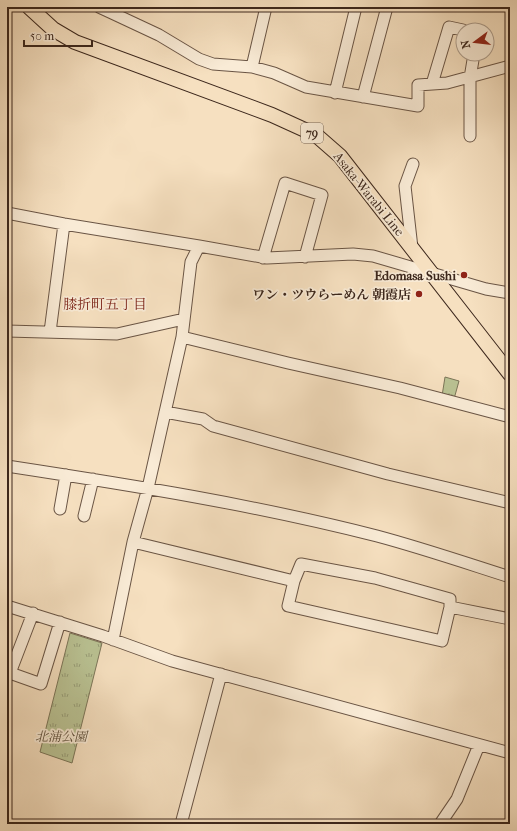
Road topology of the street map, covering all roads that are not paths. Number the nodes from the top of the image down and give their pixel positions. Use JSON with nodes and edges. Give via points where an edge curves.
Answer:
{"nodes":[{"id":1,"x":29,"y":7,"type":"edge"},
{"id":2,"x":99,"y":7,"type":"edge"},
{"id":3,"x":266,"y":7,"type":"edge"},
{"id":4,"x":356,"y":7,"type":"edge"},
{"id":5,"x":387,"y":7,"type":"edge"},
{"id":6,"x":114,"y":10,"type":"edge"},
{"id":7,"x":455,"y":28,"type":"edge"},
{"id":8,"x":473,"y":62,"type":"edge"},
{"id":9,"x":510,"y":66,"type":"edge"},
{"id":10,"x":252,"y":67,"type":"junction"},
{"id":11,"x":470,"y":78,"type":"junction"},
{"id":12,"x":432,"y":84,"type":"junction"},
{"id":13,"x":335,"y":93,"type":"junction"},
{"id":14,"x":363,"y":97,"type":"junction"},
{"id":15,"x":470,"y":136,"type":"dead end"},
{"id":16,"x":413,"y":164,"type":"dead end"},
{"id":17,"x":7,"y":213,"type":"edge"},
{"id":18,"x":64,"y":224,"type":"junction"},
{"id":19,"x":199,"y":246,"type":"junction"},
{"id":20,"x":412,"y":248,"type":"junction"},
{"id":21,"x":305,"y":257,"type":"junction"},
{"id":22,"x":263,"y":258,"type":"junction"},
{"id":23,"x":431,"y":273,"type":"junction"},
{"id":24,"x":510,"y":293,"type":"edge"},
{"id":25,"x":184,"y":319,"type":"junction"},
{"id":26,"x":7,"y":331,"type":"edge"},
{"id":27,"x":50,"y":332,"type":"junction"},
{"id":28,"x":182,"y":337,"type":"junction"},
{"id":29,"x":510,"y":374,"type":"edge"},
{"id":30,"x":165,"y":412,"type":"junction"},
{"id":31,"x":510,"y":418,"type":"edge"},
{"id":32,"x":7,"y":466,"type":"edge"},
{"id":33,"x":66,"y":475,"type":"junction"},
{"id":34,"x":93,"y":479,"type":"junction"},
{"id":35,"x":148,"y":488,"type":"junction"},
{"id":36,"x":510,"y":503,"type":"edge"},
{"id":37,"x":60,"y":509,"type":"dead end"},
{"id":38,"x":84,"y":516,"type":"dead end"},
{"id":39,"x":132,"y":542,"type":"junction"},
{"id":40,"x":510,"y":577,"type":"edge"},
{"id":41,"x":294,"y":582,"type":"junction"},
{"id":42,"x":7,"y":606,"type":"edge"},
{"id":43,"x":450,"y":607,"type":"junction"},
{"id":44,"x":33,"y":614,"type":"junction"},
{"id":45,"x":510,"y":619,"type":"edge"},
{"id":46,"x":60,"y":622,"type":"junction"},
{"id":47,"x":113,"y":640,"type":"junction"},
{"id":48,"x":221,"y":674,"type":"junction"},
{"id":49,"x":479,"y":745,"type":"junction"},
{"id":50,"x":510,"y":753,"type":"edge"},
{"id":51,"x":181,"y":824,"type":"edge"},
{"id":52,"x":440,"y":824,"type":"edge"}],
"edges":[{"from":1,"to":20,"type":"main road","name":"Asaka-Warabi Line","number":"79","via":[[53,29],[75,42],[272,115],[316,135],[340,156]]},
{"from":2,"to":6,"type":"street"},
{"from":3,"to":10,"type":"street"},
{"from":4,"to":13,"type":"street"},
{"from":5,"to":14,"type":"street"},
{"from":6,"to":10,"type":"street","via":[[199,59],[213,64]]},
{"from":7,"to":12,"type":"street","via":[[449,27]]},
{"from":8,"to":11,"type":"street"},
{"from":9,"to":11,"type":"street"},
{"from":10,"to":13,"type":"street","via":[[274,73],[306,87]]},
{"from":11,"to":12,"type":"street"},
{"from":11,"to":15,"type":"street"},
{"from":12,"to":14,"type":"street","via":[[418,85],[418,106]]},
{"from":13,"to":14,"type":"street"},
{"from":16,"to":20,"type":"street","via":[[405,186]]},
{"from":17,"to":18,"type":"street"},
{"from":18,"to":19,"type":"street"},
{"from":18,"to":27,"type":"street"},
{"from":19,"to":22,"type":"street"},
{"from":19,"to":25,"type":"street","via":[[191,262]]},
{"from":20,"to":23,"type":"main road","name":"Asaka-Warabi Line","number":"79"},
{"from":21,"to":22,"type":"street"},
{"from":21,"to":22,"type":"street","via":[[322,195],[285,183]]},
{"from":21,"to":23,"type":"street","via":[[353,254],[373,256]]},
{"from":23,"to":24,"type":"street","via":[[486,290]]},
{"from":23,"to":29,"type":"main road","name":"Asaka-Warabi Line","number":"79"},
{"from":25,"to":27,"type":"street","via":[[117,334]]},
{"from":25,"to":28,"type":"street"},
{"from":26,"to":27,"type":"street"},
{"from":28,"to":30,"type":"street"},
{"from":28,"to":31,"type":"street","via":[[400,388]]},
{"from":30,"to":35,"type":"street"},
{"from":30,"to":36,"type":"street","via":[[203,419],[213,426],[388,474]]},
{"from":32,"to":33,"type":"street"},
{"from":33,"to":34,"type":"street"},
{"from":33,"to":37,"type":"street"},
{"from":34,"to":35,"type":"street"},
{"from":34,"to":38,"type":"street"},
{"from":35,"to":39,"type":"street"},
{"from":35,"to":40,"type":"street","via":[[378,536]]},
{"from":39,"to":41,"type":"street"},
{"from":39,"to":47,"type":"street"},
{"from":41,"to":43,"type":"street","via":[[301,564],[375,578],[450,599]]},
{"from":41,"to":43,"type":"street","via":[[288,606],[442,641]]},
{"from":42,"to":44,"type":"street"},
{"from":43,"to":45,"type":"street"},
{"from":44,"to":46,"type":"street"},
{"from":44,"to":46,"type":"street","via":[[10,673],[41,684]]},
{"from":46,"to":47,"type":"street"},
{"from":47,"to":48,"type":"street","via":[[172,661]]},
{"from":48,"to":49,"type":"street"},
{"from":48,"to":51,"type":"street"},
{"from":49,"to":50,"type":"street"},
{"from":49,"to":52,"type":"street","via":[[457,799]]}]}
